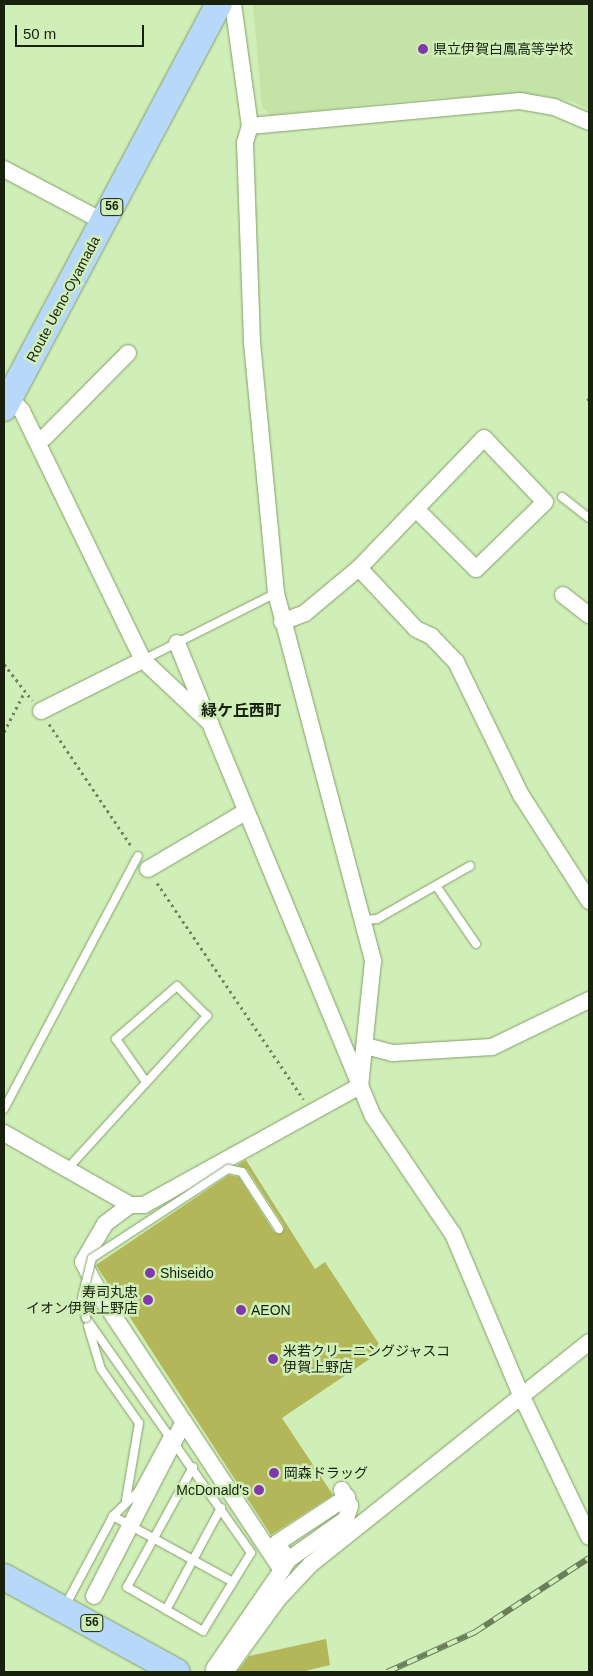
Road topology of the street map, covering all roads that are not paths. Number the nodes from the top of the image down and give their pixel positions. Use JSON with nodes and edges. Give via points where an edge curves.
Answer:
{"nodes":[{"id":1,"x":219,"y":4,"type":"edge"},
{"id":2,"x":233,"y":4,"type":"edge"},
{"id":3,"x":589,"y":122,"type":"edge"},
{"id":4,"x":250,"y":126,"type":"junction"},
{"id":5,"x":4,"y":169,"type":"edge"},
{"id":6,"x":104,"y":222,"type":"junction"},
{"id":7,"x":128,"y":353,"type":"dead end"},
{"id":8,"x":7,"y":403,"type":"edge"},
{"id":9,"x":36,"y":439,"type":"junction"},
{"id":10,"x":562,"y":497,"type":"dead end"},
{"id":11,"x":417,"y":510,"type":"junction"},
{"id":12,"x":589,"y":518,"type":"edge"},
{"id":13,"x":359,"y":568,"type":"junction"},
{"id":14,"x":276,"y":593,"type":"junction"},
{"id":15,"x":563,"y":595,"type":"dead end"},
{"id":16,"x":589,"y":615,"type":"edge"},
{"id":17,"x":282,"y":622,"type":"junction"},
{"id":18,"x":177,"y":643,"type":"junction"},
{"id":19,"x":143,"y":660,"type":"junction"},
{"id":20,"x":41,"y":711,"type":"road end"},
{"id":21,"x":210,"y":723,"type":"junction"},
{"id":22,"x":245,"y":812,"type":"junction"},
{"id":23,"x":138,"y":856,"type":"road end"},
{"id":24,"x":470,"y":866,"type":"dead end"},
{"id":25,"x":148,"y":869,"type":"road end"},
{"id":26,"x":437,"y":886,"type":"junction"},
{"id":27,"x":589,"y":901,"type":"edge"},
{"id":28,"x":362,"y":920,"type":"junction"},
{"id":29,"x":476,"y":944,"type":"dead end"},
{"id":30,"x":589,"y":1000,"type":"edge"},
{"id":31,"x":366,"y":1046,"type":"junction"},
{"id":32,"x":146,"y":1082,"type":"junction"},
{"id":33,"x":360,"y":1086,"type":"junction"},
{"id":34,"x":4,"y":1109,"type":"edge"},
{"id":35,"x":4,"y":1133,"type":"edge"},
{"id":36,"x":69,"y":1167,"type":"junction"},
{"id":37,"x":130,"y":1204,"type":"junction"},
{"id":38,"x":280,"y":1229,"type":"dead end"},
{"id":39,"x":86,"y":1318,"type":"junction"},
{"id":40,"x":589,"y":1342,"type":"edge"},
{"id":41,"x":522,"y":1397,"type":"junction"},
{"id":42,"x":184,"y":1422,"type":"junction"},
{"id":43,"x":177,"y":1444,"type":"junction"},
{"id":44,"x":193,"y":1467,"type":"junction"},
{"id":45,"x":126,"y":1500,"type":"junction"},
{"id":46,"x":221,"y":1508,"type":"junction"},
{"id":47,"x":113,"y":1516,"type":"junction"},
{"id":48,"x":138,"y":1529,"type":"junction"},
{"id":49,"x":589,"y":1536,"type":"edge"},
{"id":50,"x":154,"y":1538,"type":"junction"},
{"id":51,"x":194,"y":1560,"type":"junction"},
{"id":52,"x":285,"y":1565,"type":"junction"},
{"id":53,"x":4,"y":1577,"type":"edge"},
{"id":54,"x":233,"y":1582,"type":"junction"},
{"id":55,"x":94,"y":1596,"type":"dead end"},
{"id":56,"x":64,"y":1608,"type":"junction"},
{"id":57,"x":166,"y":1610,"type":"junction"},
{"id":58,"x":219,"y":1670,"type":"edge"},
{"id":59,"x":177,"y":1672,"type":"edge"}],
"edges":[{"from":1,"to":6,"type":"main road","name":"Route Ueno-Oyamada","number":"56"},
{"from":2,"to":4,"type":"street"},
{"from":3,"to":4,"type":"street","via":[[554,107],[520,102]]},
{"from":4,"to":14,"type":"street","via":[[245,142],[252,343]]},
{"from":5,"to":6,"type":"street"},
{"from":6,"to":8,"type":"main road","name":"Route Ueno-Oyamada","number":"56"},
{"from":7,"to":9,"type":"street","via":[[45,437]]},
{"from":8,"to":9,"type":"street"},
{"from":9,"to":19,"type":"street"},
{"from":10,"to":12,"type":"lane"},
{"from":11,"to":11,"type":"street","via":[[484,438],[545,502],[476,569]]},
{"from":11,"to":13,"type":"street"},
{"from":13,"to":17,"type":"street","via":[[305,613]]},
{"from":13,"to":27,"type":"street","via":[[416,629],[431,636],[456,662],[521,795]]},
{"from":14,"to":17,"type":"street"},
{"from":14,"to":18,"type":"lane"},
{"from":15,"to":16,"type":"street"},
{"from":17,"to":28,"type":"street"},
{"from":18,"to":19,"type":"lane"},
{"from":18,"to":21,"type":"street"},
{"from":19,"to":20,"type":"street"},
{"from":19,"to":21,"type":"street"},
{"from":21,"to":22,"type":"street"},
{"from":22,"to":25,"type":"street"},
{"from":22,"to":33,"type":"street"},
{"from":23,"to":34,"type":"lane"},
{"from":24,"to":26,"type":"lane"},
{"from":26,"to":28,"type":"lane","via":[[377,919]]},
{"from":26,"to":29,"type":"lane"},
{"from":28,"to":31,"type":"street","via":[[373,962]]},
{"from":30,"to":31,"type":"street","via":[[492,1046],[393,1053]]},
{"from":31,"to":33,"type":"street"},
{"from":32,"to":32,"type":"lane","via":[[116,1040],[177,986],[207,1016]]},
{"from":32,"to":36,"type":"lane"},
{"from":33,"to":37,"type":"street","via":[[144,1205]]},
{"from":33,"to":41,"type":"street","via":[[373,1116],[453,1234]]},
{"from":35,"to":36,"type":"street"},
{"from":36,"to":37,"type":"street"},
{"from":37,"to":42,"type":"street","via":[[105,1224],[83,1262]]},
{"from":38,"to":39,"type":"lane","bridge":true,"via":[[242,1172],[228,1170],[92,1258],[82,1298]]},
{"from":39,"to":43,"type":"lane"},
{"from":39,"to":45,"type":"lane","via":[[102,1369],[139,1422]]},
{"from":40,"to":41,"type":"street"},
{"from":41,"to":49,"type":"street"},
{"from":41,"to":58,"type":"street","via":[[311,1564]]},
{"from":42,"to":43,"type":"street"},
{"from":42,"to":52,"type":"street"},
{"from":43,"to":44,"type":"lane"},
{"from":43,"to":45,"type":"lane","via":[[138,1492]]},
{"from":43,"to":48,"type":"street"},
{"from":44,"to":46,"type":"lane"},
{"from":44,"to":50,"type":"lane"},
{"from":45,"to":47,"type":"lane"},
{"from":46,"to":51,"type":"lane"},
{"from":46,"to":54,"type":"lane","via":[[251,1554]]},
{"from":47,"to":48,"type":"lane"},
{"from":47,"to":56,"type":"lane"},
{"from":48,"to":50,"type":"lane"},
{"from":48,"to":55,"type":"street"},
{"from":50,"to":51,"type":"lane"},
{"from":50,"to":57,"type":"lane","via":[[127,1587]]},
{"from":51,"to":54,"type":"lane"},
{"from":51,"to":57,"type":"lane"},
{"from":52,"to":52,"type":"street","via":[[277,1543],[345,1493],[350,1506],[346,1519]]},
{"from":52,"to":58,"type":"street"},
{"from":53,"to":56,"type":"main road","number":"56"},
{"from":54,"to":57,"type":"lane","via":[[203,1631]]},
{"from":56,"to":59,"type":"main road","number":"56"}]}
